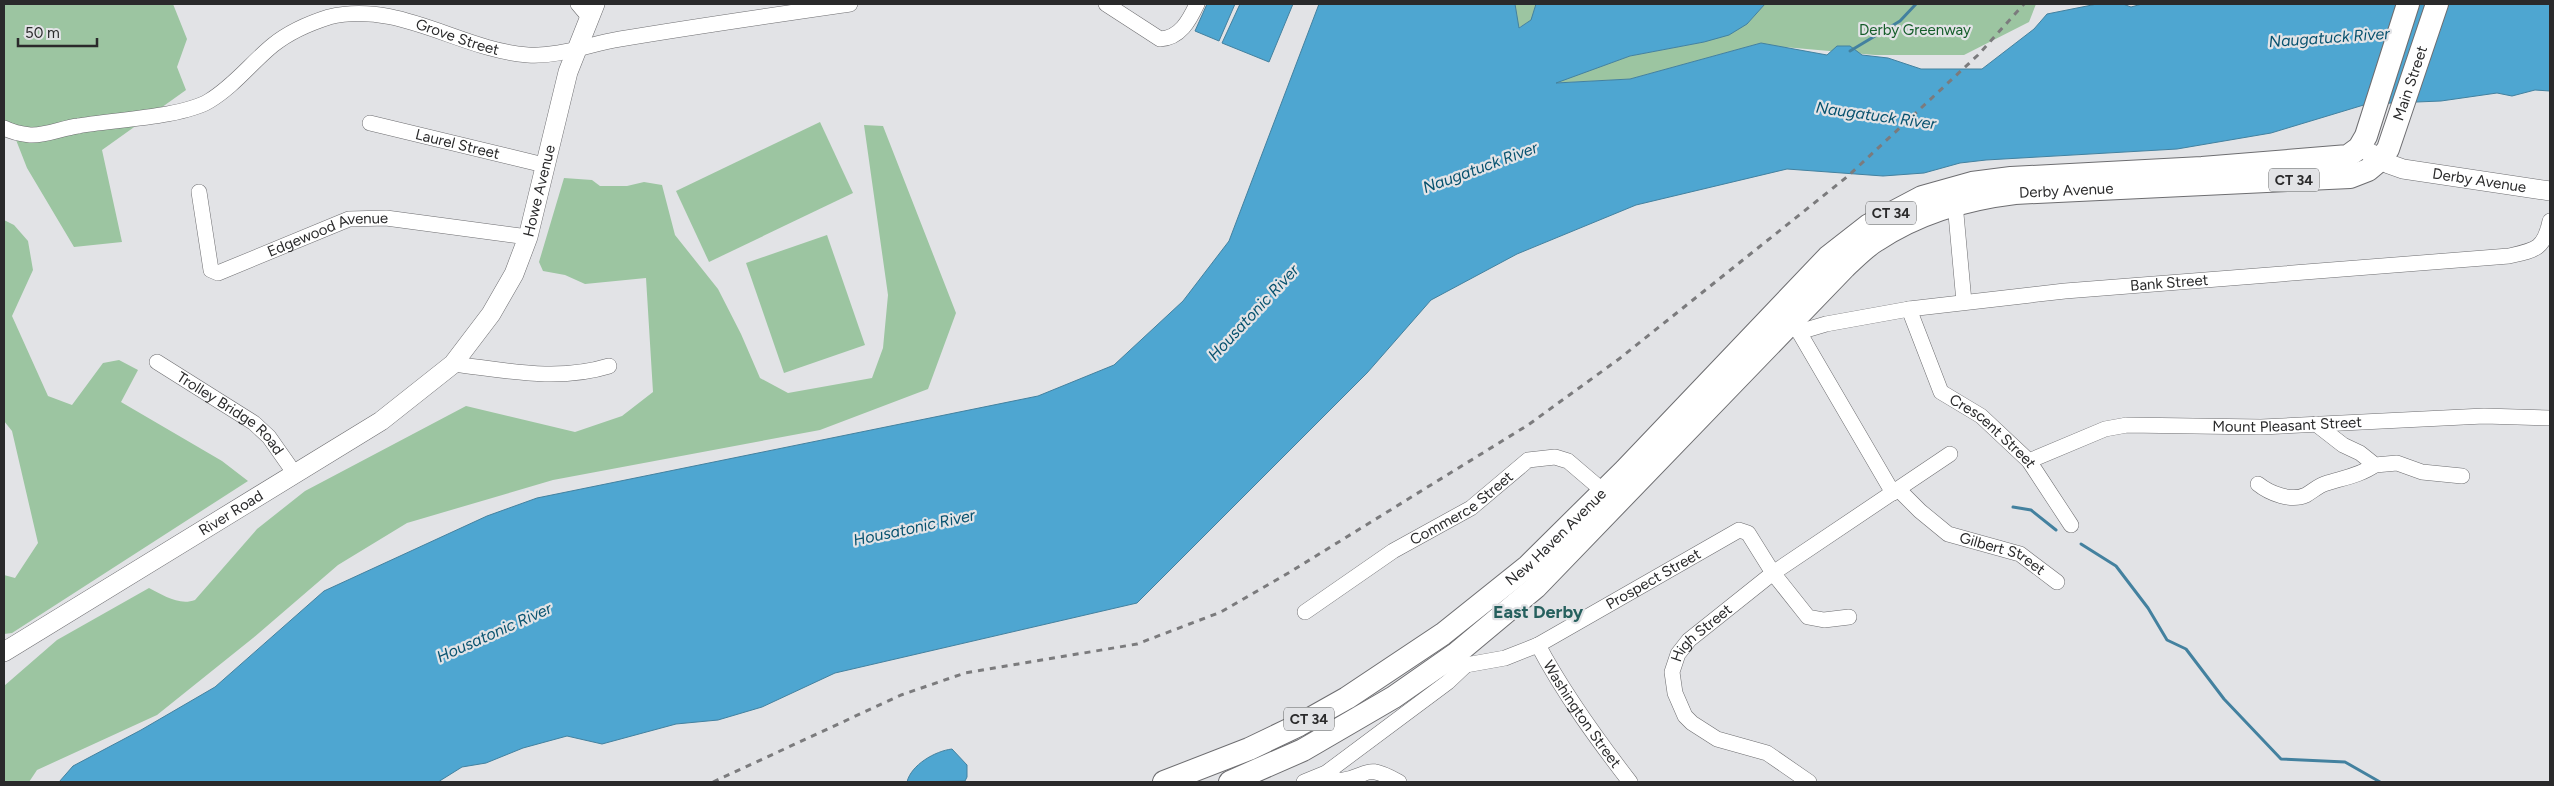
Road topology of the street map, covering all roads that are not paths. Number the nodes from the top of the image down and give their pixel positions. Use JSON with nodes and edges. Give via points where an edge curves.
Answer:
{"nodes":[{"id":1,"x":850,"y":4,"type":"edge"},
{"id":2,"x":1106,"y":4,"type":"edge"},
{"id":3,"x":1197,"y":4,"type":"edge"},
{"id":4,"x":2408,"y":4,"type":"edge"},
{"id":5,"x":2437,"y":4,"type":"edge"},
{"id":6,"x":350,"y":8,"type":"edge"},
{"id":7,"x":587,"y":8,"type":"edge"},
{"id":8,"x":577,"y":48,"type":"junction"},
{"id":9,"x":370,"y":123,"type":"dead end"},
{"id":10,"x":4,"y":128,"type":"edge"},
{"id":11,"x":2361,"y":146,"type":"junction"},
{"id":12,"x":2380,"y":160,"type":"junction"},
{"id":13,"x":544,"y":165,"type":"junction"},
{"id":14,"x":2202,"y":177,"type":"junction"},
{"id":15,"x":2035,"y":185,"type":"junction"},
{"id":16,"x":198,"y":192,"type":"dead end"},
{"id":17,"x":2550,"y":192,"type":"edge"},
{"id":18,"x":1955,"y":203,"type":"junction"},
{"id":19,"x":2550,"y":221,"type":"edge"},
{"id":20,"x":528,"y":237,"type":"junction"},
{"id":21,"x":1964,"y":302,"type":"junction"},
{"id":22,"x":1909,"y":309,"type":"junction"},
{"id":23,"x":1790,"y":323,"type":"junction"},
{"id":24,"x":157,"y":362,"type":"dead end"},
{"id":25,"x":453,"y":364,"type":"junction"},
{"id":26,"x":609,"y":366,"type":"dead end"},
{"id":27,"x":2550,"y":418,"type":"edge"},
{"id":28,"x":2316,"y":424,"type":"junction"},
{"id":29,"x":1950,"y":454,"type":"dead end"},
{"id":30,"x":2029,"y":461,"type":"junction"},
{"id":31,"x":2375,"y":465,"type":"junction"},
{"id":32,"x":295,"y":474,"type":"junction"},
{"id":33,"x":2462,"y":476,"type":"dead end"},
{"id":34,"x":2258,"y":484,"type":"dead end"},
{"id":35,"x":1896,"y":491,"type":"junction"},
{"id":36,"x":1610,"y":498,"type":"junction"},
{"id":37,"x":2070,"y":525,"type":"dead end"},
{"id":38,"x":1773,"y":572,"type":"junction"},
{"id":39,"x":2057,"y":582,"type":"dead end"},
{"id":40,"x":1305,"y":612,"type":"dead end"},
{"id":41,"x":1848,"y":617,"type":"dead end"},
{"id":42,"x":1443,"y":634,"type":"junction"},
{"id":43,"x":1538,"y":645,"type":"junction"},
{"id":44,"x":4,"y":652,"type":"edge"},
{"id":45,"x":1461,"y":659,"type":"junction"},
{"id":46,"x":1326,"y":773,"type":"junction"},
{"id":47,"x":1164,"y":782,"type":"edge"},
{"id":48,"x":1230,"y":782,"type":"edge"},
{"id":49,"x":1304,"y":782,"type":"edge"},
{"id":50,"x":1399,"y":782,"type":"edge"},
{"id":51,"x":1630,"y":782,"type":"edge"},
{"id":52,"x":1809,"y":782,"type":"edge"}],
"edges":[{"from":1,"to":8,"type":"street","name":"Grove Street"},
{"from":2,"to":3,"type":"street","via":[[1160,39],[1176,34],[1187,23]]},
{"from":4,"to":11,"type":"highway","name":"Main Street"},
{"from":5,"to":12,"type":"highway","name":"Main Street","number":"CT 34","via":[[2394,137]]},
{"from":6,"to":8,"type":"street","name":"Grove Street","via":[[399,16],[501,51],[550,55]]},
{"from":6,"to":10,"type":"street","name":"Grove Street","via":[[294,32],[273,45],[230,87],[207,103],[48,134],[30,135]]},
{"from":7,"to":8,"type":"main road","name":"Howe Avenue"},
{"from":8,"to":13,"type":"main road","name":"Howe Avenue"},
{"from":9,"to":13,"type":"street","name":"Laurel Street"},
{"from":11,"to":12,"type":"main road","name":"Derby Avenue"},
{"from":11,"to":14,"type":"highway","name":"Derby Avenue","number":"CT 34","via":[[2343,158],[2298,161]]},
{"from":12,"to":14,"type":"highway","name":"Derby Avenue","number":"CT 34","via":[[2353,177]]},
{"from":12,"to":17,"type":"main road","name":"Derby Avenue","via":[[2403,169]]},
{"from":13,"to":20,"type":"main road","name":"Howe Avenue"},
{"from":14,"to":15,"type":"highway","name":"Derby Avenue","number":"CT 34"},
{"from":15,"to":18,"type":"highway","name":"Derby Avenue","number":"CT 34"},
{"from":15,"to":23,"type":"highway","name":"Derby Avenue","number":"CT 34","via":[[1972,183],[1922,197],[1869,224],[1828,257]]},
{"from":16,"to":20,"type":"street","name":"Edgewood Avenue","via":[[211,270],[218,273],[349,219],[386,218]]},
{"from":18,"to":21,"type":"street"},
{"from":18,"to":23,"type":"highway","name":"Derby Avenue","number":"CT 34","via":[[1924,214],[1876,240]]},
{"from":19,"to":21,"type":"street","name":"Bank Street","via":[[2545,242],[2538,248],[2516,255],[2127,284]]},
{"from":20,"to":25,"type":"main road","name":"Howe Avenue","via":[[514,274],[491,314]]},
{"from":21,"to":22,"type":"street","name":"Bank Street"},
{"from":22,"to":23,"type":"street","name":"Bank Street","via":[[1826,324]]},
{"from":22,"to":30,"type":"street","name":"Crescent Street","via":[[1940,392],[1981,416]]},
{"from":23,"to":35,"type":"street","name":"Gilbert Street"},
{"from":23,"to":36,"type":"highway","name":"New Haven Avenue","number":"CT 34"},
{"from":24,"to":32,"type":"street","name":"Trolley Bridge Road","via":[[254,423],[269,436]]},
{"from":25,"to":26,"type":"street","via":[[547,375],[584,374]]},
{"from":25,"to":32,"type":"main road","name":"River Road","via":[[381,421]]},
{"from":27,"to":28,"type":"street","name":"Mount Pleasant Street","via":[[2484,416]]},
{"from":28,"to":30,"type":"street","name":"Mount Pleasant Street","via":[[2261,427],[2127,425],[2105,429]]},
{"from":28,"to":31,"type":"street"},
{"from":29,"to":35,"type":"street","name":"High Street"},
{"from":30,"to":37,"type":"street","name":"Crescent Street"},
{"from":31,"to":33,"type":"street","via":[[2397,464],[2422,472]]},
{"from":31,"to":34,"type":"street","via":[[2365,472],[2322,484],[2306,495],[2281,495],[2268,492]]},
{"from":32,"to":44,"type":"main road","name":"River Road"},
{"from":35,"to":38,"type":"street","name":"High Street"},
{"from":35,"to":39,"type":"street","name":"Gilbert Street","via":[[1948,534],[2020,554]]},
{"from":36,"to":40,"type":"street","name":"Commerce Street","via":[[1562,458],[1528,460],[1471,508],[1393,551]]},
{"from":36,"to":42,"type":"highway","name":"New Haven Avenue","number":"CT 34"},
{"from":36,"to":45,"type":"highway","name":"New Haven Avenue","number":"CT 34","via":[[1536,587]]},
{"from":38,"to":41,"type":"street","name":"Prospect Street","via":[[1808,617],[1824,620]]},
{"from":38,"to":43,"type":"street","name":"Prospect Street","via":[[1748,533],[1734,531]]},
{"from":38,"to":52,"type":"street","name":"High Street","via":[[1683,646],[1673,665],[1675,693],[1685,716],[1700,730],[1727,743],[1767,753]]},
{"from":42,"to":45,"type":"street"},
{"from":42,"to":47,"type":"highway","name":"New Haven Avenue","number":"CT 34","via":[[1347,698],[1299,725],[1249,749]]},
{"from":43,"to":45,"type":"street","name":"Prospect Street","via":[[1497,660]]},
{"from":43,"to":51,"type":"street","name":"Washington Street","via":[[1560,687]]},
{"from":45,"to":46,"type":"street","via":[[1448,682]]},
{"from":45,"to":48,"type":"highway","name":"New Haven Avenue","number":"CT 34","via":[[1303,750]]},
{"from":46,"to":49,"type":"street"},
{"from":46,"to":50,"type":"street","via":[[1339,781],[1372,771]]}]}
